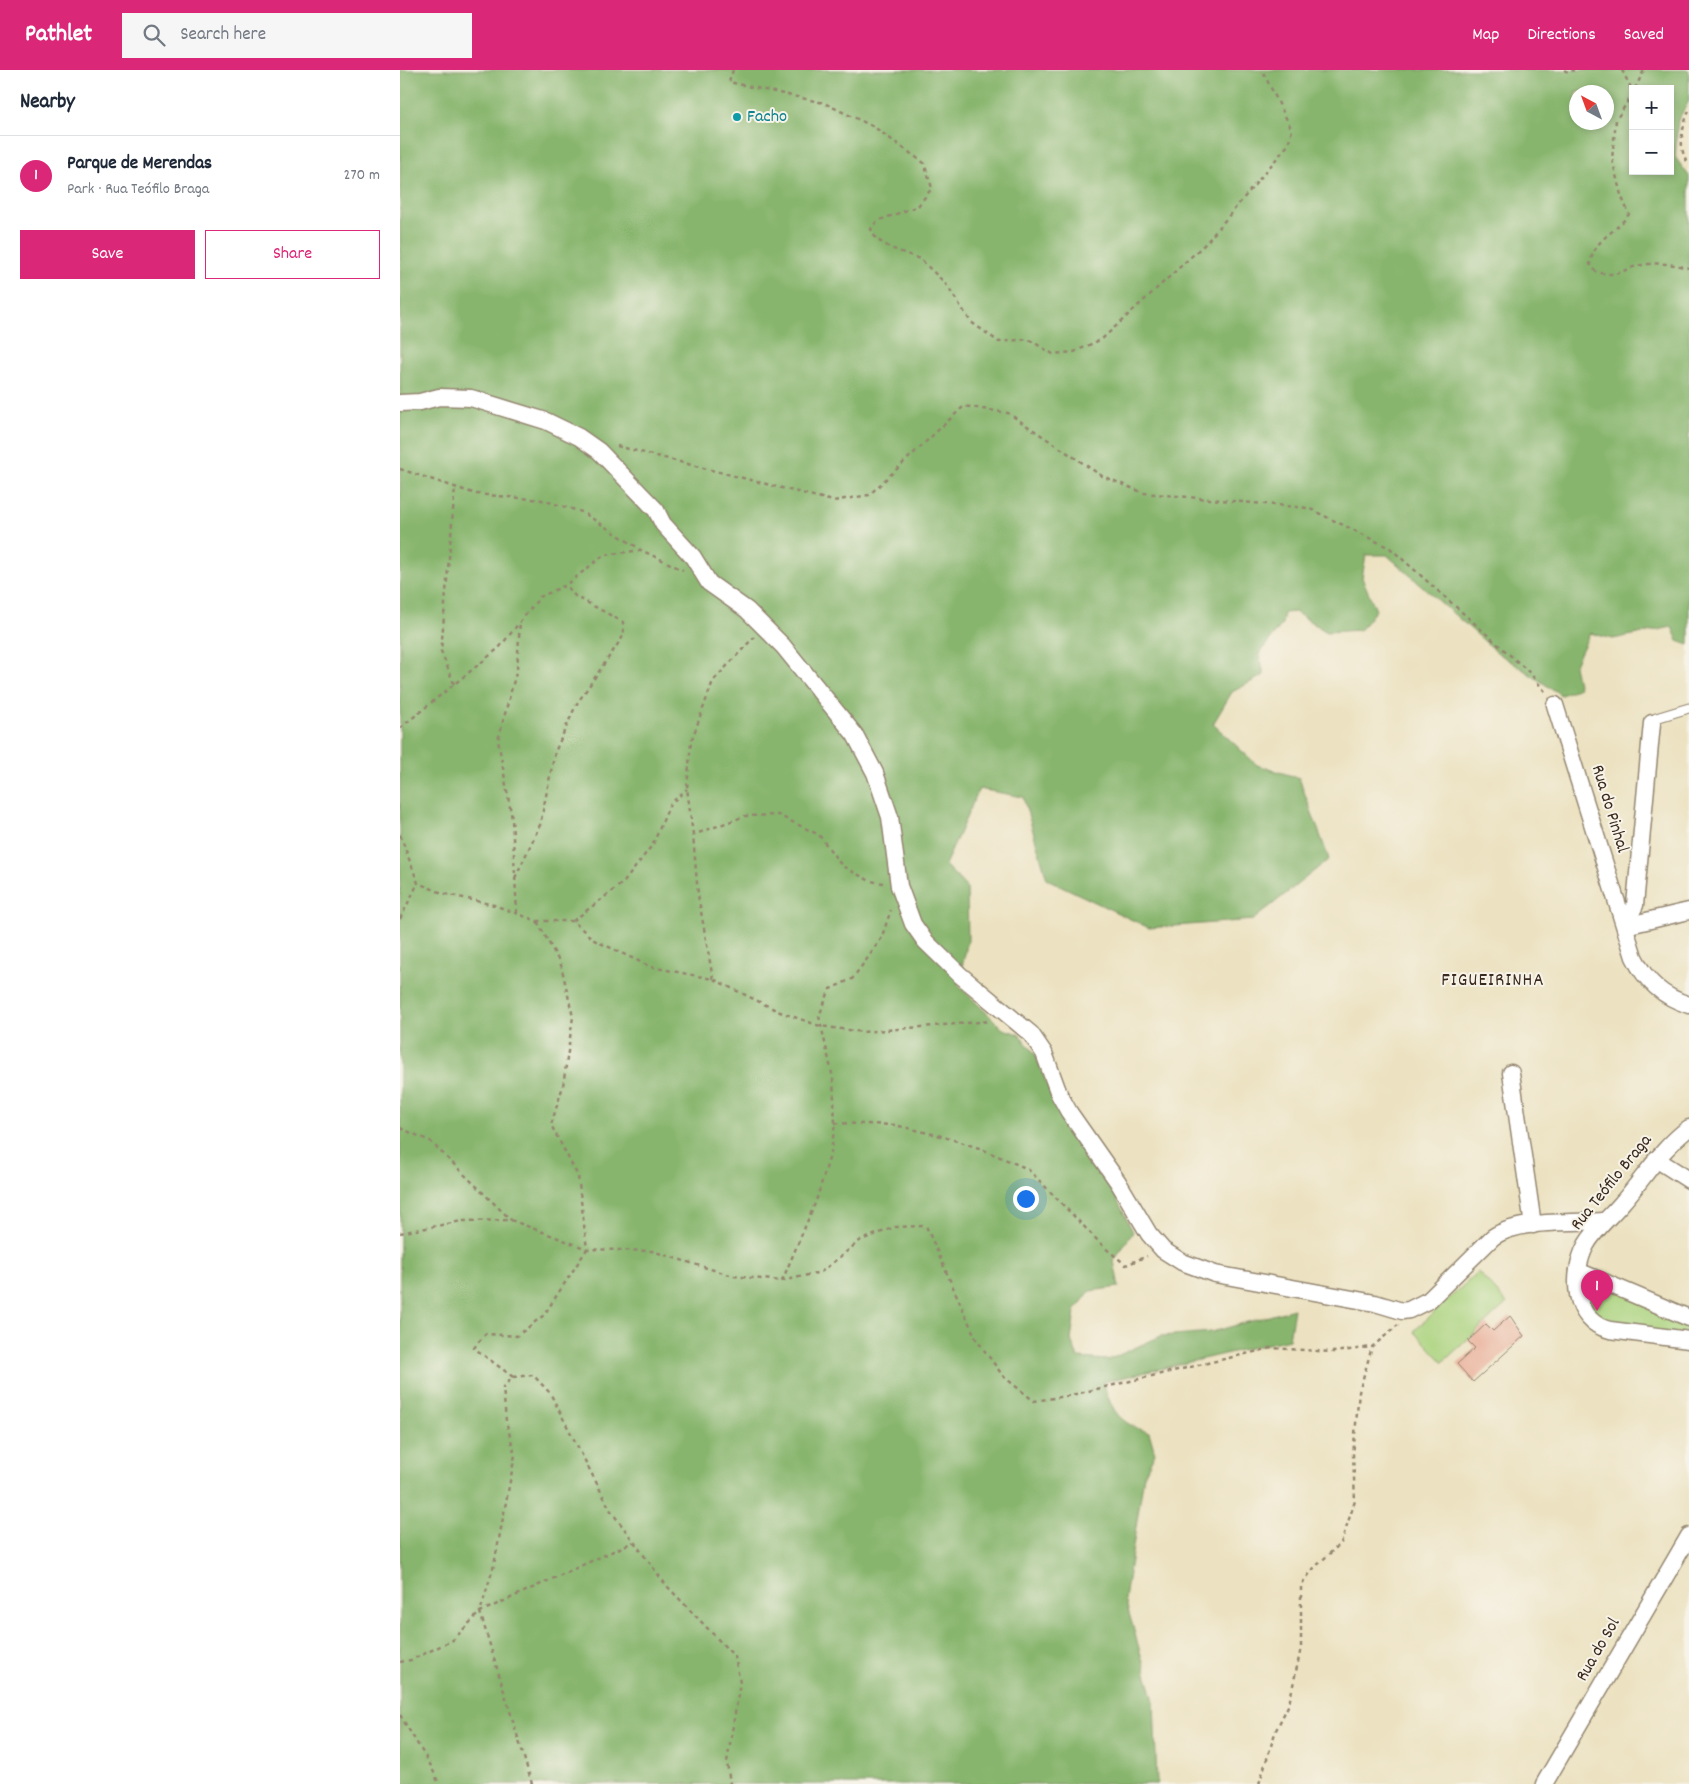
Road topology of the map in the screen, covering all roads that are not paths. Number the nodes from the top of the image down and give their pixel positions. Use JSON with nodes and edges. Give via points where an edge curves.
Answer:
{"nodes":[{"id":1,"x":400,"y":403,"type":"edge"},
{"id":2,"x":1555,"y":705,"type":"road end"},
{"id":3,"x":1689,"y":708,"type":"edge"},
{"id":4,"x":1652,"y":723,"type":"joint"},
{"id":5,"x":1689,"y":911,"type":"edge"},
{"id":6,"x":1625,"y":926,"type":"junction"},
{"id":7,"x":1689,"y":1006,"type":"edge"},
{"id":8,"x":1511,"y":1072,"type":"dead end"},
{"id":9,"x":1689,"y":1128,"type":"edge"},
{"id":10,"x":1656,"y":1159,"type":"junction"},
{"id":11,"x":1689,"y":1180,"type":"edge"},
{"id":12,"x":1604,"y":1220,"type":"junction"},
{"id":13,"x":1532,"y":1225,"type":"junction"},
{"id":14,"x":1578,"y":1271,"type":"junction"},
{"id":15,"x":1689,"y":1318,"type":"edge"},
{"id":16,"x":1689,"y":1340,"type":"edge"},
{"id":17,"x":1689,"y":1536,"type":"edge"},
{"id":18,"x":1544,"y":1784,"type":"edge"}],
"edges":[{"from":1,"to":13,"type":"street","via":[[439,397],[471,398],[546,422],[579,437],[599,451],[656,510],[663,524],[693,557],[709,583],[748,610],[789,653],[855,734],[875,772],[890,817],[901,891],[913,924],[936,952],[977,991],[1015,1019],[1038,1043],[1069,1112],[1118,1182],[1148,1234],[1164,1250],[1182,1262],[1215,1274],[1375,1302],[1402,1311],[1429,1300],[1499,1233],[1512,1227]]},
{"from":2,"to":6,"type":"street","name":"Rua do Pinhal"},
{"from":3,"to":4,"type":"lane","via":[[1656,718]]},
{"from":4,"to":6,"type":"street","via":[[1635,905]]},
{"from":5,"to":6,"type":"street"},
{"from":6,"to":7,"type":"street","name":"Rua do Pinhal","via":[[1634,957],[1649,982],[1661,993]]},
{"from":8,"to":13,"type":"street"},
{"from":9,"to":10,"type":"street","name":"Rua Teófilo Braga"},
{"from":10,"to":11,"type":"street"},
{"from":10,"to":12,"type":"street","name":"Rua Teófilo Braga"},
{"from":12,"to":13,"type":"street"},
{"from":12,"to":14,"type":"street","name":"Rua Teófilo Braga","via":[[1585,1246]]},
{"from":14,"to":15,"type":"street"},
{"from":14,"to":16,"type":"street","name":"Rua Teófilo Braga","via":[[1577,1288],[1582,1310],[1598,1326]]},
{"from":17,"to":18,"type":"street","name":"Rua do Sol"}]}
